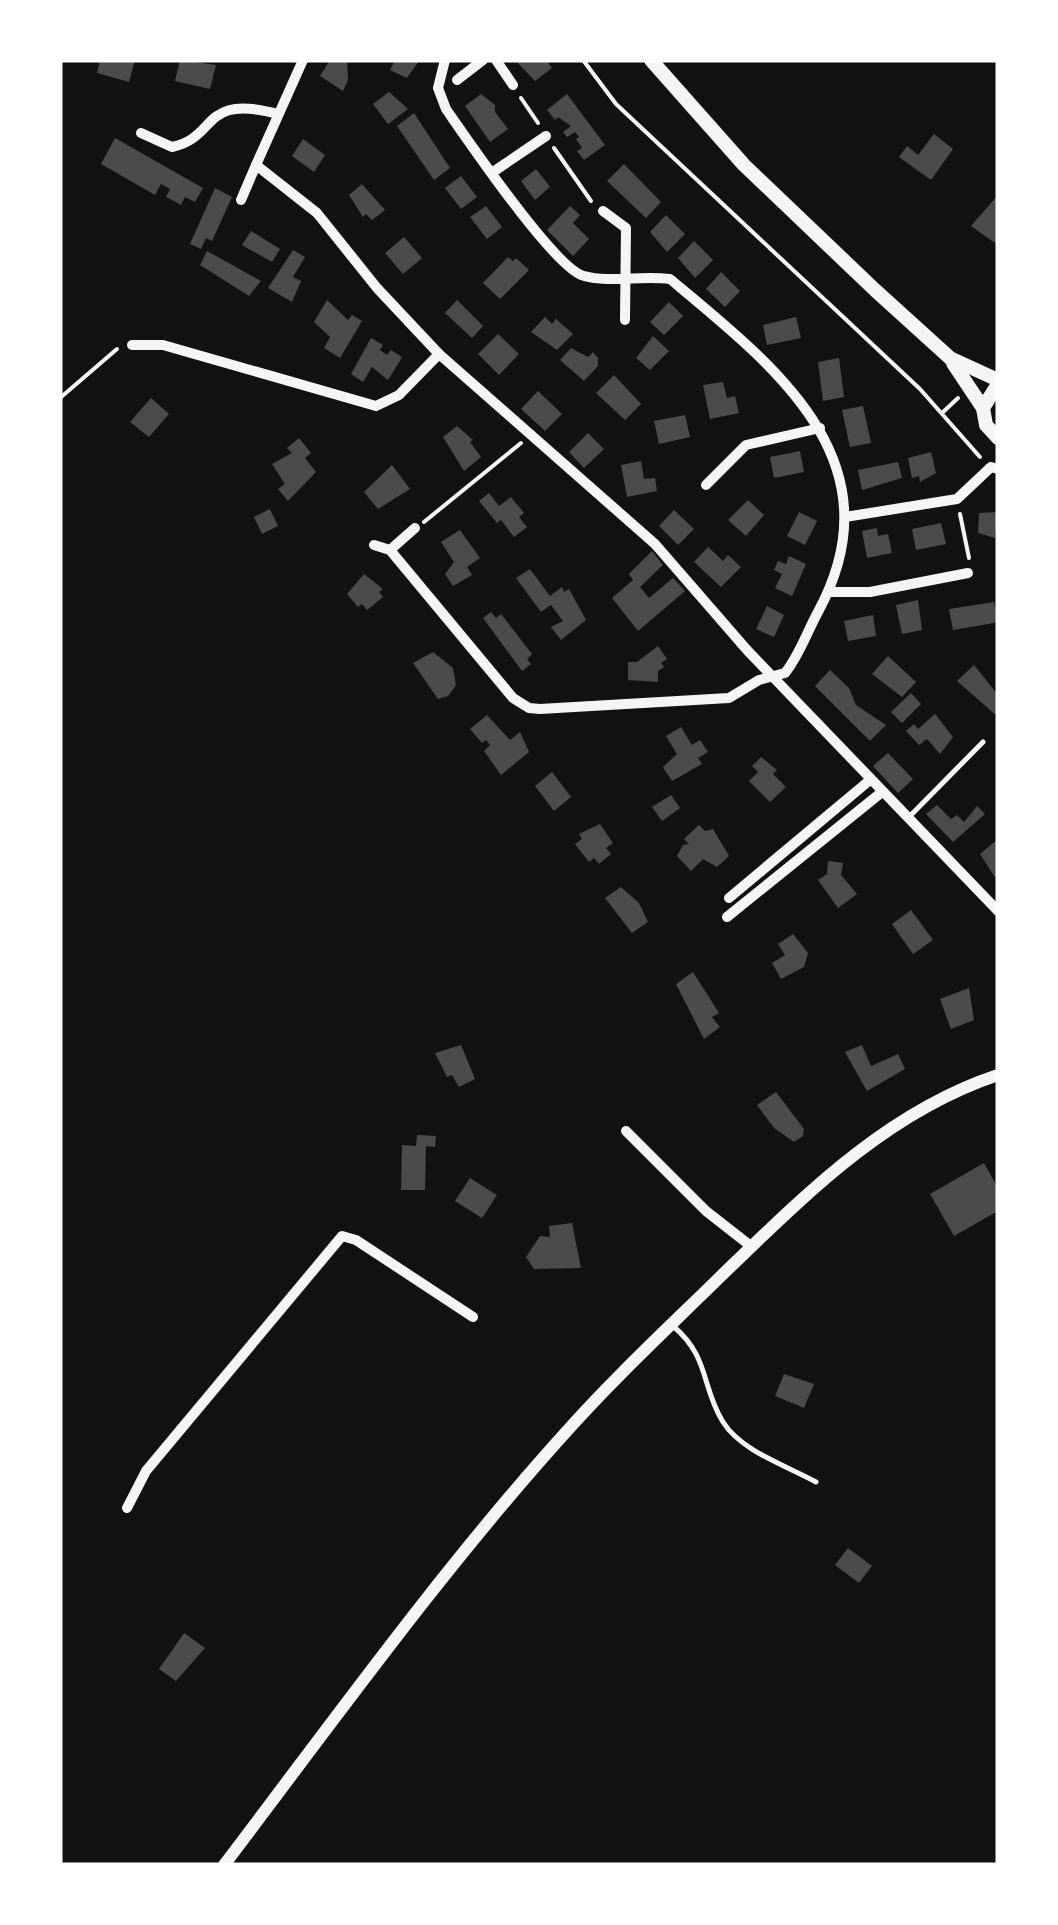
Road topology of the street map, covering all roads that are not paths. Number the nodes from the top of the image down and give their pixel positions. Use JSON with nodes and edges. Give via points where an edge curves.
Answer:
{"nodes":[{"id":1,"x":303,"y":60,"type":"edge"},
{"id":2,"x":446,"y":60,"type":"edge"},
{"id":3,"x":483,"y":60,"type":"edge"},
{"id":4,"x":496,"y":60,"type":"edge"},
{"id":5,"x":651,"y":60,"type":"edge"},
{"id":6,"x":457,"y":80,"type":"dead end"},
{"id":7,"x":513,"y":85,"type":"road end"},
{"id":8,"x":278,"y":114,"type":"junction"},
{"id":9,"x":141,"y":133,"type":"dead end"},
{"id":10,"x":546,"y":136,"type":"road end"},
{"id":11,"x":256,"y":164,"type":"junction"},
{"id":12,"x":493,"y":172,"type":"junction"},
{"id":13,"x":240,"y":200,"type":"dead end"},
{"id":14,"x":603,"y":211,"type":"road end"},
{"id":15,"x":627,"y":277,"type":"junction"},
{"id":16,"x":625,"y":320,"type":"dead end"},
{"id":17,"x":132,"y":345,"type":"road end"},
{"id":18,"x":440,"y":354,"type":"junction"},
{"id":19,"x":950,"y":358,"type":"junction"},
{"id":20,"x":998,"y":382,"type":"edge"},
{"id":21,"x":983,"y":408,"type":"junction"},
{"id":22,"x":820,"y":428,"type":"junction"},
{"id":23,"x":998,"y":438,"type":"edge"},
{"id":24,"x":994,"y":468,"type":"edge"},
{"id":25,"x":706,"y":485,"type":"dead end"},
{"id":26,"x":846,"y":517,"type":"junction"},
{"id":27,"x":416,"y":528,"type":"dead end"},
{"id":28,"x":374,"y":545,"type":"dead end"},
{"id":29,"x":390,"y":550,"type":"junction"},
{"id":30,"x":968,"y":573,"type":"road end"},
{"id":31,"x":829,"y":592,"type":"junction"},
{"id":32,"x":774,"y":678,"type":"junction"},
{"id":33,"x":983,"y":742,"type":"dead end"},
{"id":34,"x":870,"y":780,"type":"junction"},
{"id":35,"x":882,"y":792,"type":"junction"},
{"id":36,"x":908,"y":818,"type":"junction"},
{"id":37,"x":730,"y":898,"type":"dead end"},
{"id":38,"x":998,"y":911,"type":"edge"},
{"id":39,"x":727,"y":917,"type":"dead end"},
{"id":40,"x":998,"y":1075,"type":"edge"},
{"id":41,"x":626,"y":1131,"type":"dead end"},
{"id":42,"x":752,"y":1247,"type":"junction"},
{"id":43,"x":473,"y":1317,"type":"dead end"},
{"id":44,"x":672,"y":1325,"type":"junction"},
{"id":45,"x":816,"y":1482,"type":"dead end"},
{"id":46,"x":127,"y":1508,"type":"dead end"},
{"id":47,"x":224,"y":1865,"type":"edge"}],
"edges":[{"from":1,"to":8,"type":"street"},
{"from":2,"to":12,"type":"street","via":[[438,82],[441,101]]},
{"from":3,"to":6,"type":"street"},
{"from":4,"to":7,"type":"street"},
{"from":5,"to":19,"type":"main road","via":[[744,165]]},
{"from":8,"to":9,"type":"street","via":[[227,109],[172,147]]},
{"from":8,"to":11,"type":"street"},
{"from":10,"to":12,"type":"street"},
{"from":11,"to":13,"type":"street"},
{"from":11,"to":18,"type":"street","via":[[317,212]]},
{"from":12,"to":15,"type":"street","via":[[573,271]]},
{"from":14,"to":15,"type":"street","via":[[626,228]]},
{"from":15,"to":16,"type":"street"},
{"from":15,"to":22,"type":"street","via":[[670,279],[756,356]]},
{"from":17,"to":18,"type":"street","via":[[163,344],[376,406],[399,394]]},
{"from":18,"to":32,"type":"street","via":[[655,544]]},
{"from":19,"to":20,"type":"main road"},
{"from":19,"to":21,"type":"main road"},
{"from":20,"to":21,"type":"main road"},
{"from":21,"to":23,"type":"main road"},
{"from":22,"to":25,"type":"street","via":[[746,446]]},
{"from":22,"to":26,"type":"street","via":[[840,470]]},
{"from":24,"to":26,"type":"street","via":[[957,499]]},
{"from":26,"to":31,"type":"street"},
{"from":27,"to":29,"type":"street"},
{"from":28,"to":29,"type":"street"},
{"from":29,"to":32,"type":"street","via":[[505,690],[529,708],[705,701],[738,696]]},
{"from":30,"to":31,"type":"street","via":[[870,592]]},
{"from":31,"to":32,"type":"street","via":[[792,664]]},
{"from":32,"to":34,"type":"street"},
{"from":33,"to":36,"type":"lane"},
{"from":34,"to":35,"type":"street"},
{"from":34,"to":37,"type":"street"},
{"from":35,"to":36,"type":"street"},
{"from":35,"to":39,"type":"street"},
{"from":36,"to":38,"type":"street"},
{"from":40,"to":42,"type":"street","via":[[894,1124]]},
{"from":41,"to":42,"type":"street"},
{"from":42,"to":44,"type":"street"},
{"from":43,"to":46,"type":"street","via":[[342,1236],[146,1471]]},
{"from":44,"to":45,"type":"lane","via":[[701,1357],[722,1421],[734,1435]]},
{"from":44,"to":47,"type":"street","via":[[528,1474]]}]}
